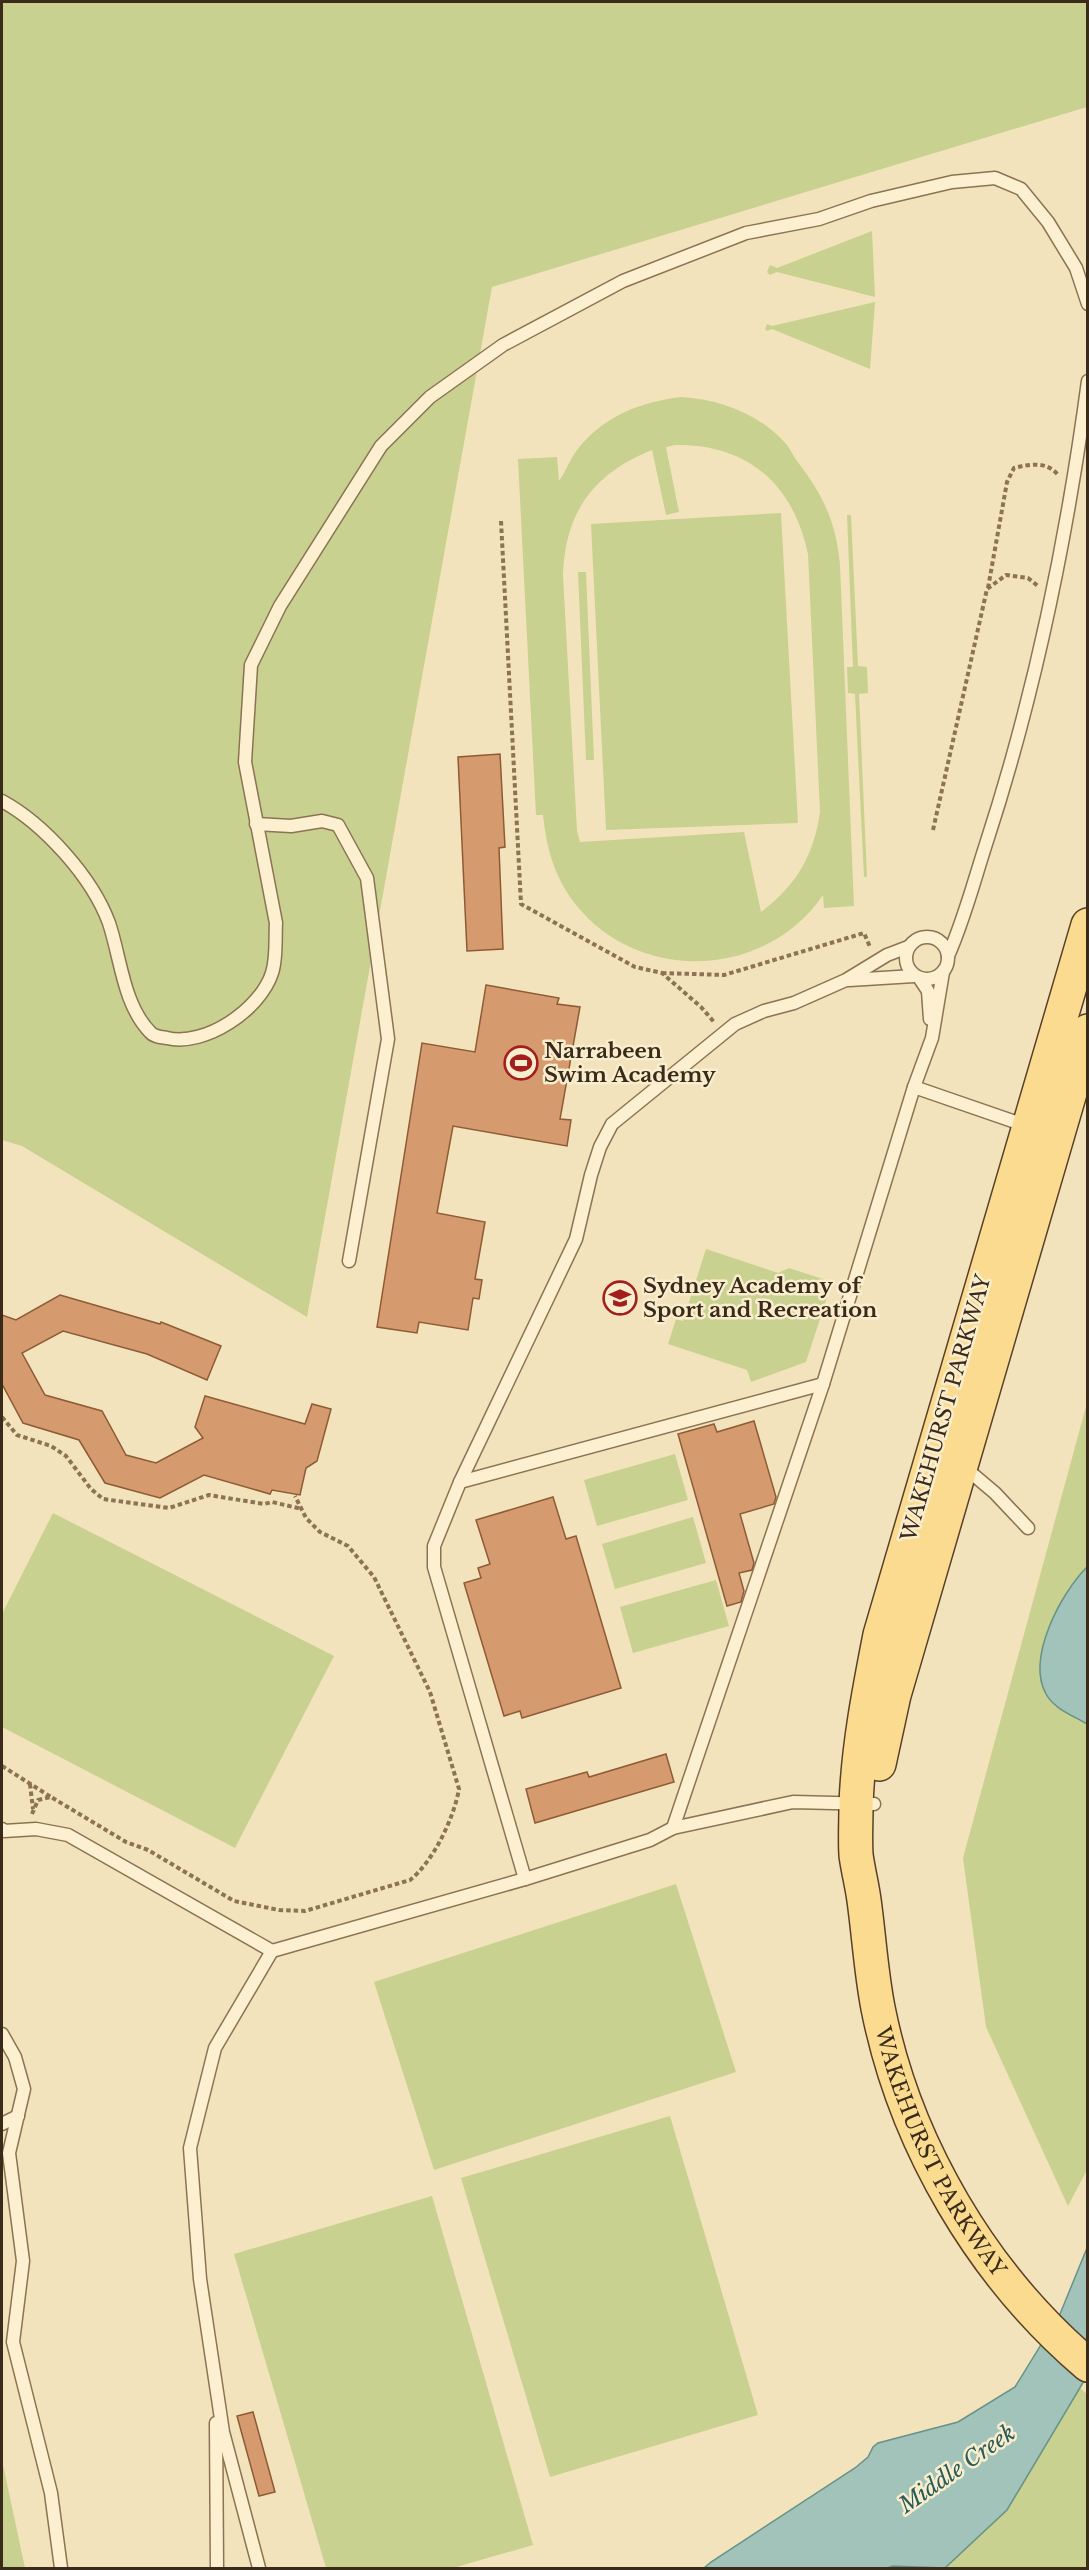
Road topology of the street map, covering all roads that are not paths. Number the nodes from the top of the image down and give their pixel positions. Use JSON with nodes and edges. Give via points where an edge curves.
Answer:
{"nodes":[{"id":1,"x":1088,"y":304,"type":"edge"},
{"id":2,"x":1088,"y":381,"type":"edge"},
{"id":3,"x":2,"y":801,"type":"edge"},
{"id":4,"x":256,"y":824,"type":"junction"},
{"id":5,"x":1088,"y":925,"type":"edge"},
{"id":6,"x":908,"y":946,"type":"junction"},
{"id":7,"x":948,"y":956,"type":"junction"},
{"id":8,"x":943,"y":972,"type":"junction"},
{"id":9,"x":917,"y":977,"type":"junction"},
{"id":10,"x":846,"y":980,"type":"junction"},
{"id":11,"x":1088,"y":1031,"type":"edge"},
{"id":12,"x":932,"y":1038,"type":"junction"},
{"id":13,"x":914,"y":1088,"type":"junction"},
{"id":14,"x":1028,"y":1126,"type":"junction"},
{"id":15,"x":349,"y":1261,"type":"dead end"},
{"id":16,"x":823,"y":1384,"type":"junction"},
{"id":17,"x":960,"y":1463,"type":"junction"},
{"id":18,"x":460,"y":1482,"type":"junction"},
{"id":19,"x":1028,"y":1528,"type":"dead end"},
{"id":20,"x":865,"y":1803,"type":"junction"},
{"id":21,"x":673,"y":1828,"type":"junction"},
{"id":22,"x":2,"y":1831,"type":"edge"},
{"id":23,"x":525,"y":1879,"type":"junction"},
{"id":24,"x":272,"y":1951,"type":"junction"},
{"id":25,"x":2,"y":2034,"type":"edge"},
{"id":26,"x":18,"y":2116,"type":"junction"},
{"id":27,"x":2,"y":2124,"type":"edge"},
{"id":28,"x":1088,"y":2366,"type":"edge"},
{"id":29,"x":215,"y":2383,"type":"junction"},
{"id":30,"x":61,"y":2568,"type":"edge"},
{"id":31,"x":217,"y":2568,"type":"edge"},
{"id":32,"x":259,"y":2568,"type":"edge"}],
"edges":[{"from":1,"to":4,"type":"lane","via":[[1076,268],[1048,222],[1021,189],[995,178],[952,182],[872,201],[819,219],[746,233],[623,281],[503,345],[430,397],[381,446],[280,606],[251,665],[245,762]]},
{"from":2,"to":7,"type":"lane","via":[[1072,498],[1031,685],[996,813]]},
{"from":3,"to":4,"type":"lane","via":[[66,854],[88,884],[108,920],[135,1013],[152,1035],[172,1040],[197,1037],[232,1022],[255,1001],[272,974],[276,923]]},
{"from":4,"to":15,"type":"lane","via":[[291,826],[322,821],[338,825],[367,878],[388,1039]]},
{"from":5,"to":14,"type":"main road","name":"WAKEHURST PARKWAY"},
{"from":6,"to":7,"type":"lane","via":[[918,938],[931,937],[942,944]]},
{"from":6,"to":9,"type":"lane","via":[[906,965]]},
{"from":6,"to":10,"type":"lane"},
{"from":7,"to":8,"type":"lane"},
{"from":8,"to":9,"type":"lane","via":[[933,979]]},
{"from":8,"to":12,"type":"lane"},
{"from":9,"to":10,"type":"lane"},
{"from":9,"to":12,"type":"lane","via":[[928,991]]},
{"from":10,"to":18,"type":"lane","via":[[735,1024],[612,1124],[591,1175],[576,1239]]},
{"from":11,"to":17,"type":"main road","name":"WAKEHURST PARKWAY"},
{"from":12,"to":13,"type":"lane"},
{"from":13,"to":14,"type":"lane"},
{"from":13,"to":16,"type":"lane"},
{"from":14,"to":20,"type":"main road","name":"WAKEHURST PARKWAY","via":[[880,1635],[865,1711]]},
{"from":16,"to":18,"type":"lane"},
{"from":16,"to":21,"type":"lane"},
{"from":17,"to":19,"type":"lane"},
{"from":17,"to":20,"type":"main road","name":"WAKEHURST PARKWAY"},
{"from":18,"to":23,"type":"lane","via":[[434,1546],[434,1568]]},
{"from":20,"to":21,"type":"lane","via":[[793,1802]]},
{"from":20,"to":28,"type":"main road","name":"WAKEHURST PARKWAY","via":[[856,1855],[868,1948],[893,2064],[916,2128],[975,2239],[1026,2305]]},
{"from":21,"to":23,"type":"lane","via":[[650,1840]]},
{"from":22,"to":24,"type":"lane","via":[[31,1829],[69,1835]]},
{"from":23,"to":24,"type":"lane"},
{"from":24,"to":29,"type":"lane","via":[[215,2048],[190,2148],[200,2279]]},
{"from":25,"to":26,"type":"lane","via":[[15,2057],[24,2089]]},
{"from":26,"to":27,"type":"lane"},
{"from":26,"to":30,"type":"lane","via":[[9,2153],[23,2261],[13,2342],[51,2493]]},
{"from":29,"to":31,"type":"lane"},
{"from":29,"to":32,"type":"lane","via":[[223,2432]]}]}
